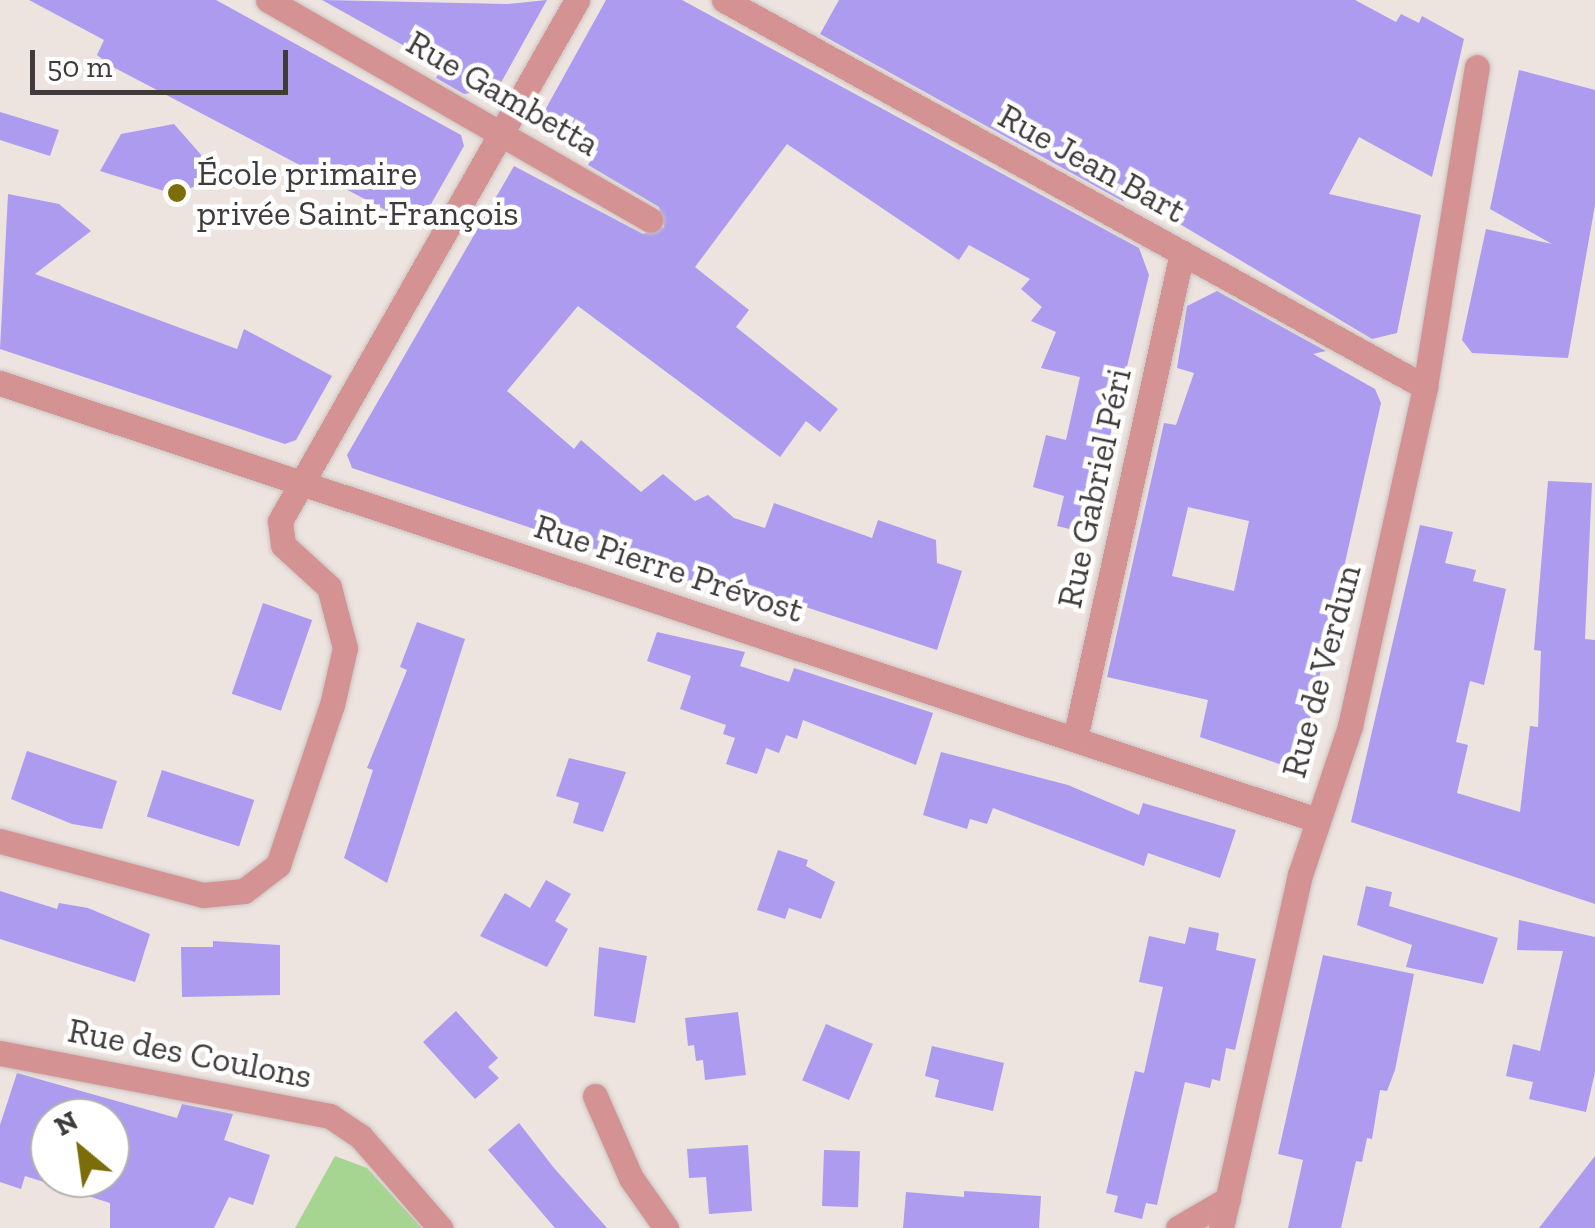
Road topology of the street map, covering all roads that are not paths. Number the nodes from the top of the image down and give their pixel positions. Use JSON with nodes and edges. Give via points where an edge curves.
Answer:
{"nodes":[{"id":1,"x":268,"y":0,"type":"edge"},
{"id":2,"x":577,"y":0,"type":"edge"},
{"id":3,"x":724,"y":0,"type":"edge"},
{"id":4,"x":1477,"y":67,"type":"dead end"},
{"id":5,"x":502,"y":131,"type":"junction"},
{"id":6,"x":650,"y":220,"type":"dead end"},
{"id":7,"x":1182,"y":253,"type":"junction"},
{"id":8,"x":0,"y":383,"type":"edge"},
{"id":9,"x":1425,"y":388,"type":"junction"},
{"id":10,"x":300,"y":486,"type":"junction"},
{"id":11,"x":1075,"y":738,"type":"junction"},
{"id":12,"x":1317,"y":820,"type":"junction"},
{"id":13,"x":0,"y":841,"type":"edge"},
{"id":14,"x":0,"y":1053,"type":"edge"},
{"id":15,"x":594,"y":1096,"type":"dead end"},
{"id":16,"x":1228,"y":1198,"type":"junction"},
{"id":17,"x":440,"y":1228,"type":"edge"},
{"id":18,"x":666,"y":1228,"type":"edge"},
{"id":19,"x":1178,"y":1228,"type":"edge"},
{"id":20,"x":1221,"y":1228,"type":"edge"}],
"edges":[{"from":1,"to":5,"type":"street","name":"Rue Gambetta"},
{"from":2,"to":5,"type":"street"},
{"from":3,"to":7,"type":"street","name":"Rue Jean Bart"},
{"from":4,"to":9,"type":"street","name":"Rue de Verdun"},
{"from":5,"to":6,"type":"street","name":"Rue Gambetta"},
{"from":5,"to":10,"type":"street"},
{"from":7,"to":9,"type":"street","name":"Rue Jean Bart"},
{"from":7,"to":11,"type":"street","name":"Rue Gabriel Péri"},
{"from":8,"to":10,"type":"street","name":"Rue Pierre Prévost"},
{"from":9,"to":12,"type":"street","name":"Rue de Verdun","via":[[1350,726]]},
{"from":10,"to":11,"type":"street","name":"Rue Pierre Prévost"},
{"from":10,"to":13,"type":"street","via":[[279,537],[329,588],[344,648],[332,706],[278,865],[244,890],[203,895]]},
{"from":11,"to":12,"type":"street","name":"Rue Pierre Prévost"},
{"from":12,"to":16,"type":"street","name":"Rue de Verdun"},
{"from":14,"to":17,"type":"street","name":"Rue des Coulons","via":[[330,1116],[361,1137]]},
{"from":15,"to":18,"type":"street","via":[[636,1187]]},
{"from":16,"to":19,"type":"street"},
{"from":16,"to":20,"type":"street","name":"Rue de Verdun"}]}
